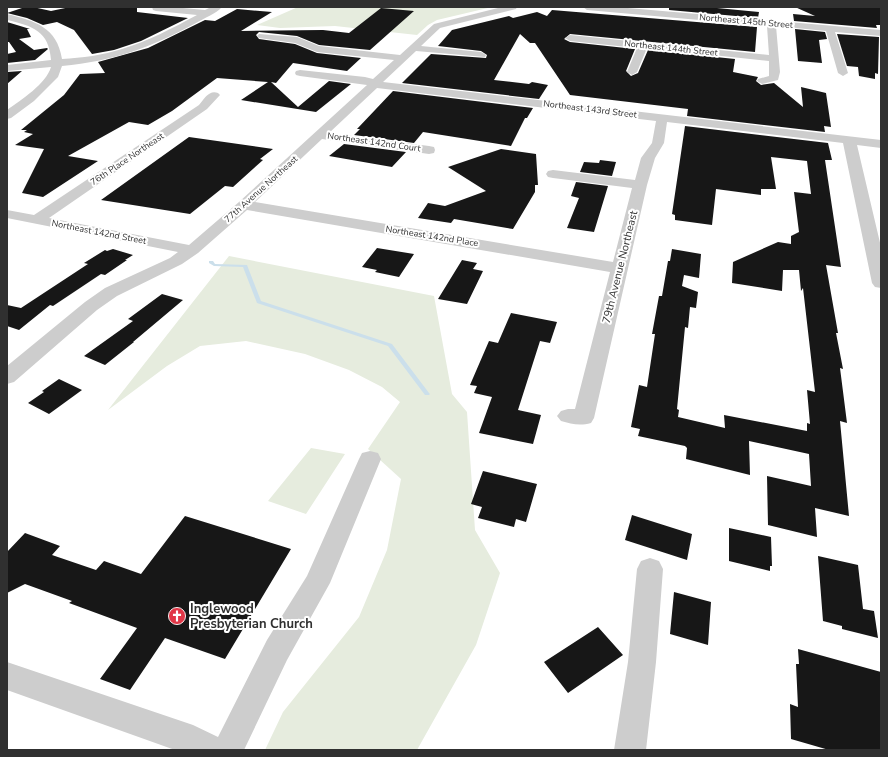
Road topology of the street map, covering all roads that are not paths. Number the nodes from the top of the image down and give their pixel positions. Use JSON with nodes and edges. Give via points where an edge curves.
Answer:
{"nodes":[{"id":1,"x":218,"y":7,"type":"edge"},
{"id":2,"x":513,"y":7,"type":"edge"},
{"id":3,"x":587,"y":7,"type":"edge"},
{"id":4,"x":156,"y":8,"type":"edge"},
{"id":5,"x":617,"y":8,"type":"edge"},
{"id":6,"x":207,"y":13,"type":"junction"},
{"id":7,"x":7,"y":17,"type":"edge"},
{"id":8,"x":771,"y":23,"type":"junction"},
{"id":9,"x":830,"y":29,"type":"junction"},
{"id":10,"x":881,"y":33,"type":"edge"},
{"id":11,"x":262,"y":36,"type":"dead end"},
{"id":12,"x":570,"y":38,"type":"dead end"},
{"id":13,"x":643,"y":45,"type":"junction"},
{"id":14,"x":414,"y":48,"type":"junction"},
{"id":15,"x":481,"y":55,"type":"dead end"},
{"id":16,"x":402,"y":58,"type":"junction"},
{"id":17,"x":773,"y":58,"type":"junction"},
{"id":18,"x":57,"y":63,"type":"junction"},
{"id":19,"x":7,"y":68,"type":"edge"},
{"id":20,"x":300,"y":72,"type":"dead end"},
{"id":21,"x":632,"y":72,"type":"dead end"},
{"id":22,"x":843,"y":73,"type":"dead end"},
{"id":23,"x":762,"y":81,"type":"dead end"},
{"id":24,"x":375,"y":84,"type":"junction"},
{"id":25,"x":214,"y":95,"type":"dead end"},
{"id":26,"x":7,"y":115,"type":"edge"},
{"id":27,"x":662,"y":118,"type":"junction"},
{"id":28,"x":319,"y":135,"type":"junction"},
{"id":29,"x":848,"y":140,"type":"junction"},
{"id":30,"x":881,"y":144,"type":"edge"},
{"id":31,"x":429,"y":150,"type":"dead end"},
{"id":32,"x":553,"y":174,"type":"dead end"},
{"id":33,"x":640,"y":185,"type":"junction"},
{"id":34,"x":244,"y":205,"type":"junction"},
{"id":35,"x":7,"y":214,"type":"edge"},
{"id":36,"x":36,"y":220,"type":"junction"},
{"id":37,"x":192,"y":250,"type":"junction"},
{"id":38,"x":619,"y":268,"type":"junction"},
{"id":39,"x":881,"y":283,"type":"edge"},
{"id":40,"x":7,"y":377,"type":"edge"},
{"id":41,"x":576,"y":417,"type":"dead end"},
{"id":42,"x":370,"y":459,"type":"dead end"},
{"id":43,"x":650,"y":569,"type":"dead end"},
{"id":44,"x":7,"y":676,"type":"edge"},
{"id":45,"x":209,"y":750,"type":"edge"},
{"id":46,"x":228,"y":750,"type":"edge"},
{"id":47,"x":630,"y":750,"type":"edge"}],
"edges":[{"from":1,"to":6,"type":"street"},
{"from":2,"to":14,"type":"street","name":"77th Avenue Northeast","via":[[437,26]]},
{"from":3,"to":5,"type":"street","name":"Northeast 145th Street"},
{"from":4,"to":6,"type":"street"},
{"from":5,"to":8,"type":"street","name":"Northeast 145th Street"},
{"from":6,"to":18,"type":"street","via":[[148,43],[124,52]]},
{"from":7,"to":18,"type":"street","via":[[33,26],[46,34],[54,44]]},
{"from":8,"to":9,"type":"street","name":"Northeast 145th Street"},
{"from":8,"to":17,"type":"street"},
{"from":9,"to":10,"type":"street","name":"Northeast 145th Street"},
{"from":9,"to":22,"type":"street"},
{"from":11,"to":16,"type":"street","via":[[297,40],[318,49]]},
{"from":12,"to":13,"type":"street","name":"Northeast 144th Street"},
{"from":13,"to":17,"type":"street","name":"Northeast 144th Street"},
{"from":13,"to":21,"type":"street"},
{"from":14,"to":15,"type":"street"},
{"from":14,"to":16,"type":"street","name":"77th Avenue Northeast"},
{"from":16,"to":24,"type":"street","name":"77th Avenue Northeast"},
{"from":17,"to":23,"type":"street","via":[[774,78]]},
{"from":18,"to":19,"type":"street"},
{"from":18,"to":26,"type":"street","via":[[54,75],[30,99]]},
{"from":20,"to":24,"type":"street","name":"Northeast 143rd Street","via":[[365,80]]},
{"from":24,"to":27,"type":"street","name":"Northeast 143rd Street"},
{"from":24,"to":28,"type":"street","name":"77th Avenue Northeast"},
{"from":25,"to":36,"type":"street","name":"76th Place Northeast","via":[[203,107]]},
{"from":27,"to":29,"type":"street","name":"Northeast 143rd Street"},
{"from":27,"to":33,"type":"street","name":"79th Avenue Northeast","via":[[658,143],[648,158]]},
{"from":28,"to":31,"type":"street","name":"Northeast 142nd Court"},
{"from":28,"to":34,"type":"street","name":"77th Avenue Northeast"},
{"from":29,"to":30,"type":"street","name":"Northeast 143rd Street"},
{"from":29,"to":39,"type":"street"},
{"from":32,"to":33,"type":"street"},
{"from":33,"to":38,"type":"street","name":"79th Avenue Northeast"},
{"from":34,"to":37,"type":"street","name":"77th Avenue Northeast"},
{"from":34,"to":38,"type":"street","name":"Northeast 142nd Place"},
{"from":35,"to":36,"type":"street","name":"Northeast 142nd Street"},
{"from":36,"to":37,"type":"street","name":"Northeast 142nd Street"},
{"from":37,"to":40,"type":"street","name":"77th Avenue Northeast","via":[[176,261],[111,292]]},
{"from":38,"to":41,"type":"street","name":"79th Avenue Northeast"},
{"from":42,"to":46,"type":"street","via":[[317,583],[277,650]]},
{"from":43,"to":47,"type":"street","via":[[642,662]]},
{"from":44,"to":45,"type":"street","via":[[193,741]]}]}
